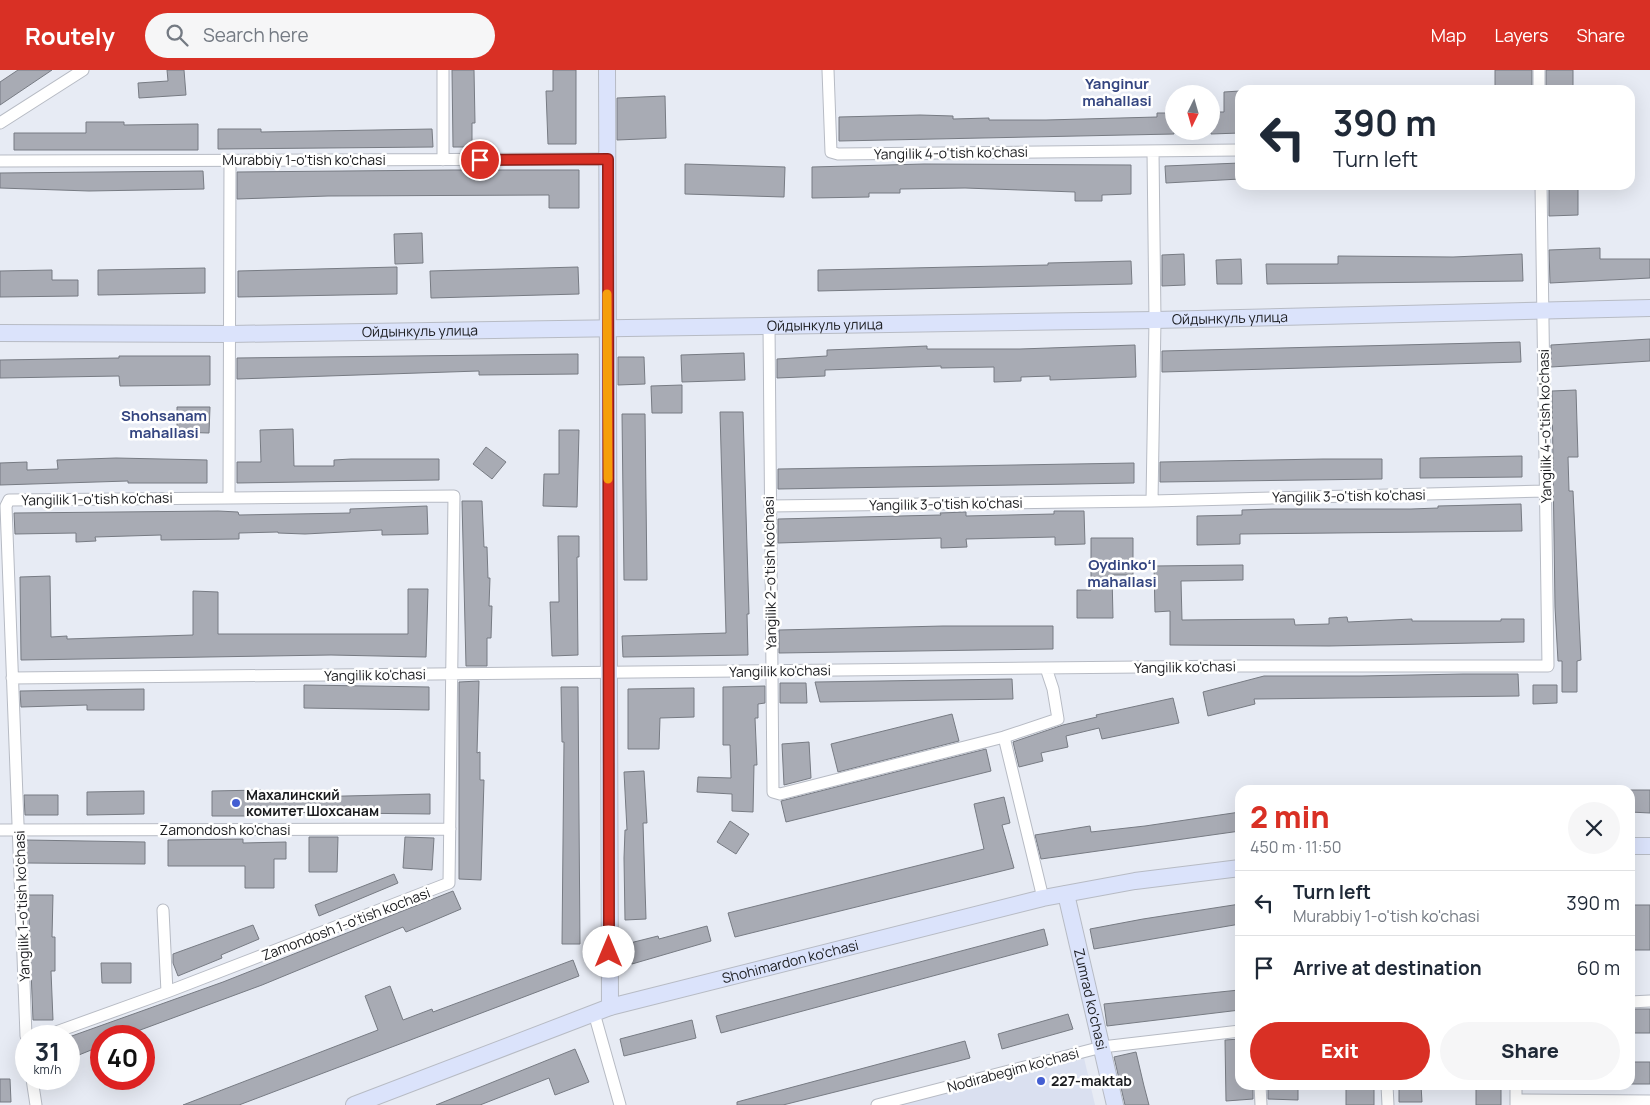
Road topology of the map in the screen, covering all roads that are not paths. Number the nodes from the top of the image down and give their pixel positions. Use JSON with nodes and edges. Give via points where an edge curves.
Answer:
{"nodes":[{"id":1,"x":83,"y":70,"type":"edge"},
{"id":2,"x":443,"y":70,"type":"edge"},
{"id":3,"x":607,"y":70,"type":"edge"},
{"id":4,"x":828,"y":70,"type":"edge"},
{"id":5,"x":1539,"y":70,"type":"edge"},
{"id":6,"x":1539,"y":85,"type":"edge"},
{"id":7,"x":0,"y":123,"type":"edge"},
{"id":8,"x":1235,"y":150,"type":"edge"},
{"id":9,"x":1153,"y":151,"type":"junction"},
{"id":10,"x":608,"y":159,"type":"junction"},
{"id":11,"x":230,"y":160,"type":"junction"},
{"id":12,"x":443,"y":160,"type":"junction"},
{"id":13,"x":0,"y":161,"type":"edge"},
{"id":14,"x":1541,"y":190,"type":"edge"},
{"id":15,"x":1650,"y":308,"type":"edge"},
{"id":16,"x":1544,"y":312,"type":"junction"},
{"id":17,"x":1155,"y":320,"type":"junction"},
{"id":18,"x":769,"y":325,"type":"junction"},
{"id":19,"x":607,"y":327,"type":"junction"},
{"id":20,"x":0,"y":333,"type":"edge"},
{"id":21,"x":230,"y":334,"type":"junction"},
{"id":22,"x":1545,"y":491,"type":"junction"},
{"id":23,"x":228,"y":498,"type":"junction"},
{"id":24,"x":1152,"y":501,"type":"junction"},
{"id":25,"x":770,"y":506,"type":"junction"},
{"id":26,"x":1548,"y":666,"type":"joint"},
{"id":27,"x":1046,"y":668,"type":"junction"},
{"id":28,"x":609,"y":672,"type":"junction"},
{"id":29,"x":771,"y":672,"type":"junction"},
{"id":30,"x":451,"y":674,"type":"junction"},
{"id":31,"x":12,"y":678,"type":"junction"},
{"id":32,"x":1004,"y":736,"type":"junction"},
{"id":33,"x":450,"y":829,"type":"junction"},
{"id":34,"x":0,"y":830,"type":"edge"},
{"id":35,"x":19,"y":830,"type":"junction"},
{"id":36,"x":1635,"y":846,"type":"edge"},
{"id":37,"x":1650,"y":846,"type":"edge"},
{"id":38,"x":1235,"y":869,"type":"edge"},
{"id":39,"x":1066,"y":894,"type":"junction"},
{"id":40,"x":1043,"y":898,"type":"junction"},
{"id":41,"x":163,"y":910,"type":"dead end"},
{"id":42,"x":167,"y":992,"type":"junction"},
{"id":43,"x":1650,"y":1001,"type":"edge"},
{"id":44,"x":1635,"y":1002,"type":"edge"},
{"id":45,"x":610,"y":1007,"type":"junction"},
{"id":46,"x":594,"y":1013,"type":"junction"},
{"id":47,"x":26,"y":1025,"type":"edge"},
{"id":48,"x":76,"y":1025,"type":"edge"},
{"id":49,"x":1235,"y":1032,"type":"edge"},
{"id":50,"x":1102,"y":1047,"type":"junction"},
{"id":51,"x":34,"y":1090,"type":"edge"},
{"id":52,"x":1260,"y":1090,"type":"edge"},
{"id":53,"x":1387,"y":1090,"type":"edge"},
{"id":54,"x":1650,"y":1101,"type":"edge"},
{"id":55,"x":1516,"y":1102,"type":"edge"},
{"id":56,"x":36,"y":1105,"type":"edge"},
{"id":57,"x":354,"y":1105,"type":"edge"},
{"id":58,"x":620,"y":1105,"type":"edge"},
{"id":59,"x":877,"y":1105,"type":"edge"},
{"id":60,"x":1114,"y":1105,"type":"edge"},
{"id":61,"x":1260,"y":1105,"type":"edge"},
{"id":62,"x":1388,"y":1105,"type":"edge"}],
"edges":[{"from":1,"to":7,"type":"street"},
{"from":2,"to":12,"type":"street"},
{"from":3,"to":10,"type":"street"},
{"from":4,"to":9,"type":"street","name":"Yangilik 4-o'tish ko'chasi","via":[[831,152],[838,154]]},
{"from":5,"to":6,"type":"street"},
{"from":8,"to":9,"type":"street","name":"Yangilik 4-o'tish ko'chasi"},
{"from":9,"to":17,"type":"street"},
{"from":10,"to":12,"type":"street","name":"Murabbiy 1-o'tish ko'chasi"},
{"from":10,"to":19,"type":"street"},
{"from":11,"to":12,"type":"street","name":"Murabbiy 1-o'tish ko'chasi"},
{"from":11,"to":13,"type":"street","name":"Murabbiy 1-o'tish ko'chasi"},
{"from":11,"to":21,"type":"street"},
{"from":14,"to":16,"type":"street","name":"Yangilik 4-o'tish ko'chasi"},
{"from":15,"to":16,"type":"street","name":"Ойдынкуль улица"},
{"from":16,"to":17,"type":"street","name":"Ойдынкуль улица"},
{"from":16,"to":22,"type":"street","name":"Yangilik 4-o'tish ko'chasi"},
{"from":17,"to":18,"type":"street","name":"Ойдынкуль улица"},
{"from":17,"to":24,"type":"street"},
{"from":18,"to":19,"type":"street","name":"Ойдынкуль улица"},
{"from":18,"to":25,"type":"street","name":"Yangilik 2-o'tish ko'chasi"},
{"from":19,"to":21,"type":"street","name":"Ойдынкуль улица"},
{"from":19,"to":28,"type":"street"},
{"from":20,"to":21,"type":"street","name":"Ойдынкуль улица"},
{"from":21,"to":23,"type":"street"},
{"from":22,"to":24,"type":"street","name":"Yangilik 3-o'tish ko'chasi"},
{"from":22,"to":26,"type":"street","name":"Yangilik 4-o'tish ko'chasi"},
{"from":23,"to":30,"type":"street","name":"Yangilik 1-o'tish ko'chasi","via":[[454,496]]},
{"from":23,"to":31,"type":"street","name":"Yangilik 1-o'tish ko'chasi","via":[[9,500],[6,506]]},
{"from":24,"to":25,"type":"street","name":"Yangilik 3-o'tish ko'chasi"},
{"from":25,"to":29,"type":"street","name":"Yangilik 2-o'tish ko'chasi"},
{"from":26,"to":27,"type":"street","name":"Yangilik ko'chasi"},
{"from":27,"to":29,"type":"street","name":"Yangilik ko'chasi"},
{"from":27,"to":32,"type":"street","name":"Yangilik 2-o'tish ko'chasi","via":[[1058,718]]},
{"from":28,"to":29,"type":"street","name":"Yangilik ko'chasi"},
{"from":28,"to":30,"type":"street","name":"Yangilik ko'chasi"},
{"from":28,"to":45,"type":"street"},
{"from":29,"to":32,"type":"street","name":"Yangilik 2-o'tish ko'chasi","via":[[775,794]]},
{"from":30,"to":31,"type":"street","name":"Yangilik ko'chasi"},
{"from":30,"to":33,"type":"street","name":"Zamondosh 1-o'tish kochasi"},
{"from":31,"to":35,"type":"street","name":"Yangilik 1-o'tish ko'chasi"},
{"from":32,"to":40,"type":"street"},
{"from":33,"to":35,"type":"street","name":"Zamondosh ko'chasi"},
{"from":33,"to":42,"type":"street","name":"Zamondosh 1-o'tish kochasi","via":[[450,883],[447,885]]},
{"from":34,"to":35,"type":"street","name":"Zamondosh ko'chasi"},
{"from":35,"to":47,"type":"street","name":"Yangilik 1-o'tish ko'chasi"},
{"from":36,"to":37,"type":"street"},
{"from":38,"to":39,"type":"street","name":"Shohimardon ko'chasi","via":[[1135,881]]},
{"from":39,"to":40,"type":"street","name":"Shohimardon ko'chasi"},
{"from":39,"to":50,"type":"street","name":"Zumrad ko'chasi"},
{"from":40,"to":45,"type":"street","name":"Shohimardon ko'chasi"},
{"from":41,"to":42,"type":"street"},
{"from":42,"to":48,"type":"street","name":"Zamondosh 1-o'tish kochasi"},
{"from":43,"to":44,"type":"street"},
{"from":45,"to":46,"type":"street","name":"Shohimardon ko'chasi"},
{"from":46,"to":57,"type":"street","name":"Shohimardon ko'chasi"},
{"from":46,"to":58,"type":"street"},
{"from":49,"to":50,"type":"street","name":"Nodirabegim ko'chasi"},
{"from":50,"to":59,"type":"street","name":"Nodirabegim ko'chasi"},
{"from":50,"to":60,"type":"street","name":"Zumrad ko'chasi"},
{"from":51,"to":56,"type":"street"},
{"from":52,"to":61,"type":"street"},
{"from":53,"to":62,"type":"street"},
{"from":54,"to":55,"type":"street"}]}
